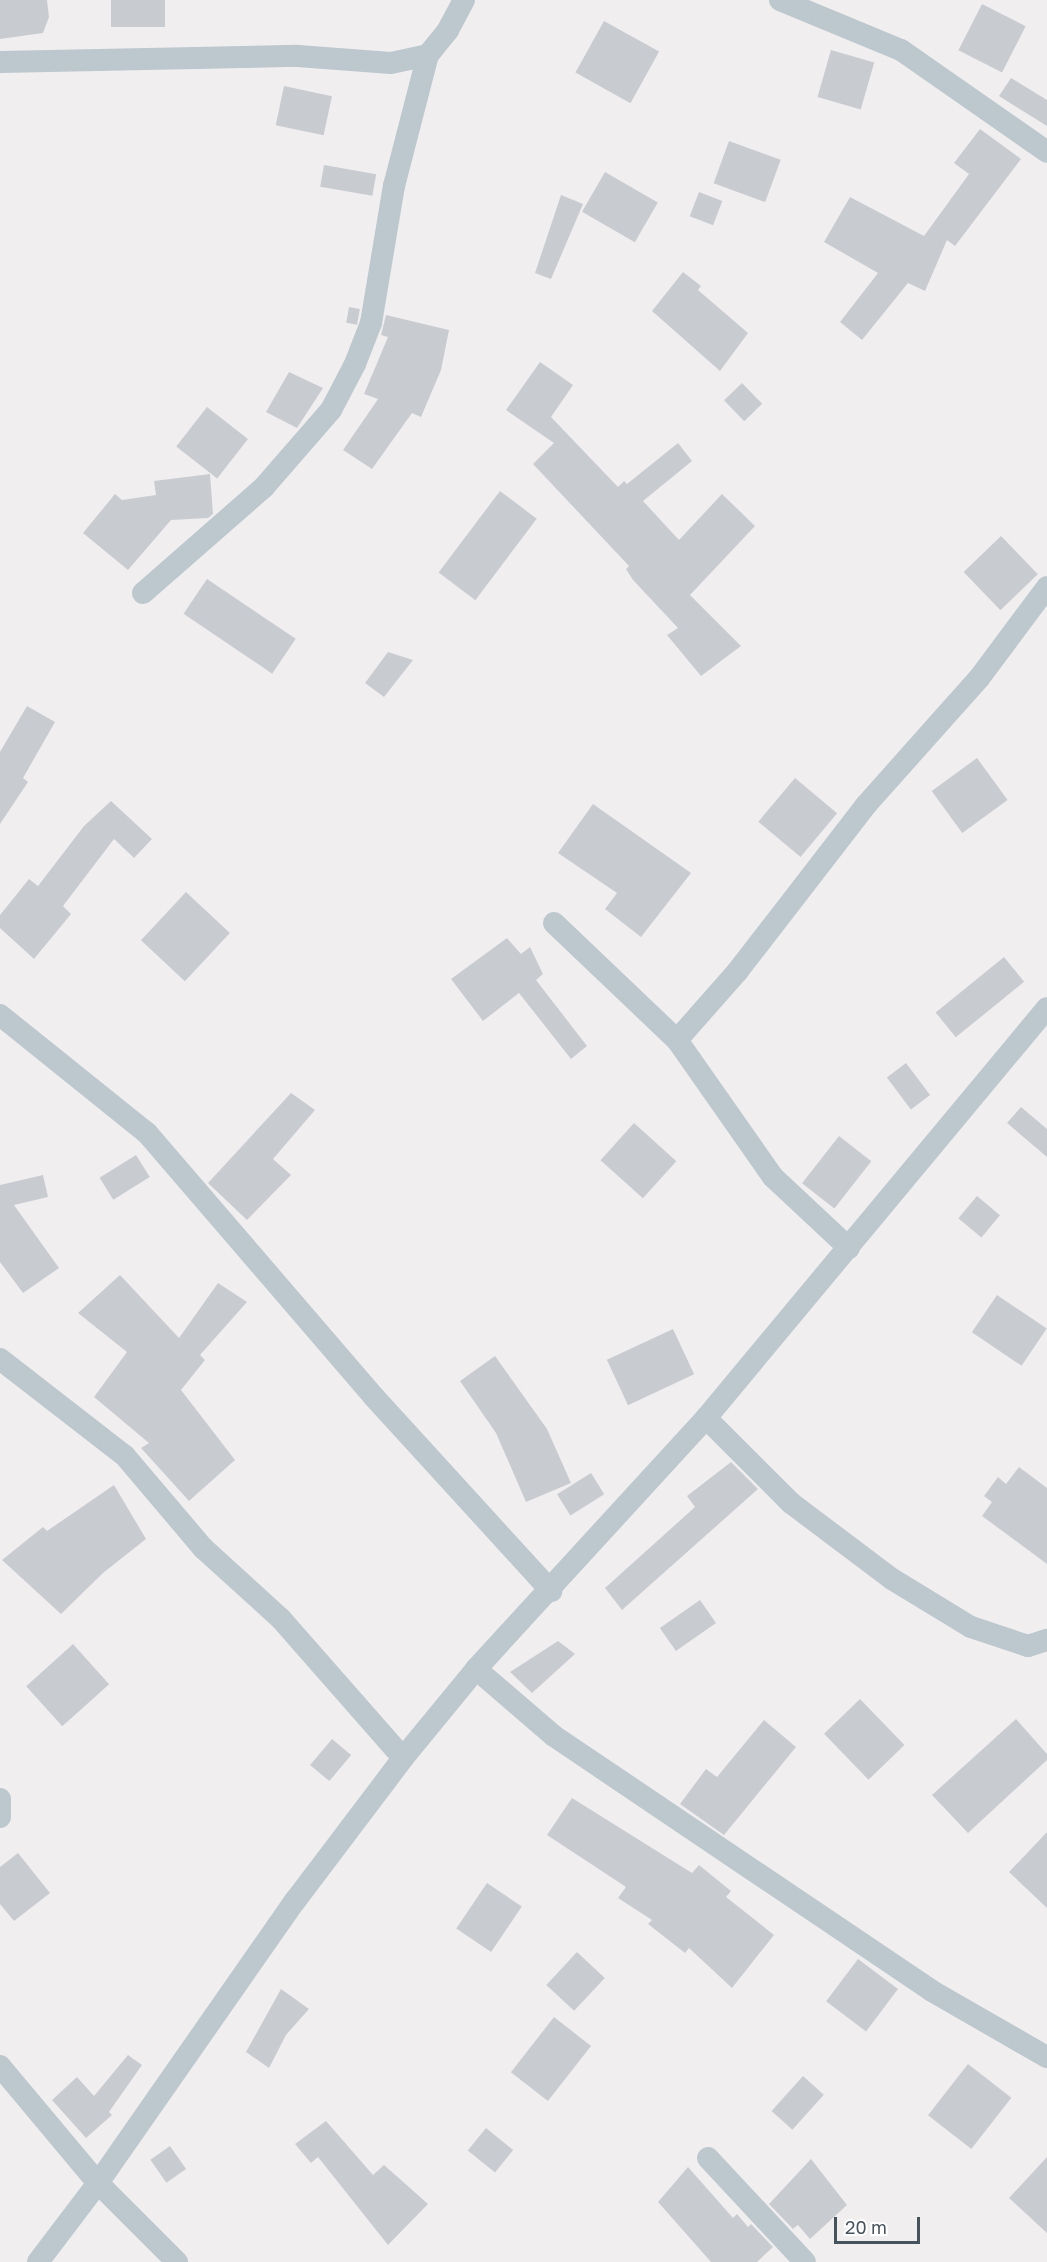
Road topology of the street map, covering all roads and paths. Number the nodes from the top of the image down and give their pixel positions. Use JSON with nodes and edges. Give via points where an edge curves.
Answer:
{"nodes":[{"id":1,"x":464,"y":0,"type":"edge"},
{"id":2,"x":780,"y":0,"type":"edge"},
{"id":3,"x":428,"y":55,"type":"junction"},
{"id":4,"x":0,"y":62,"type":"edge"},
{"id":5,"x":1047,"y":152,"type":"edge"},
{"id":6,"x":1047,"y":587,"type":"edge"},
{"id":7,"x":143,"y":593,"type":"dead end"},
{"id":8,"x":554,"y":923,"type":"dead end"},
{"id":9,"x":1047,"y":1008,"type":"edge"},
{"id":10,"x":0,"y":1014,"type":"edge"},
{"id":11,"x":677,"y":1040,"type":"junction"},
{"id":12,"x":849,"y":1248,"type":"junction"},
{"id":13,"x":0,"y":1359,"type":"edge"},
{"id":14,"x":706,"y":1418,"type":"junction"},
{"id":15,"x":551,"y":1591,"type":"junction"},
{"id":16,"x":1047,"y":1640,"type":"edge"},
{"id":17,"x":476,"y":1669,"type":"junction"},
{"id":18,"x":403,"y":1758,"type":"junction"},
{"id":19,"x":0,"y":1799,"type":"edge"},
{"id":20,"x":0,"y":1817,"type":"edge"},
{"id":21,"x":1047,"y":2057,"type":"edge"},
{"id":22,"x":0,"y":2066,"type":"edge"},
{"id":23,"x":708,"y":2158,"type":"dead end"},
{"id":24,"x":98,"y":2183,"type":"junction"},
{"id":25,"x":38,"y":2262,"type":"edge"},
{"id":26,"x":177,"y":2262,"type":"edge"},
{"id":27,"x":805,"y":2262,"type":"edge"}],
"edges":[{"from":1,"to":3,"type":"street","via":[[448,30]]},
{"from":2,"to":5,"type":"street","via":[[901,50]]},
{"from":3,"to":4,"type":"street","via":[[391,63],[298,56]]},
{"from":3,"to":7,"type":"street","via":[[394,186],[370,323],[336,401],[264,487]]},
{"from":6,"to":11,"type":"street","via":[[980,676],[866,805],[737,972]]},
{"from":8,"to":11,"type":"street"},
{"from":9,"to":12,"type":"street"},
{"from":10,"to":15,"type":"street","via":[[147,1133],[374,1397]]},
{"from":11,"to":12,"type":"street","via":[[773,1177]]},
{"from":12,"to":14,"type":"street"},
{"from":13,"to":18,"type":"street","via":[[125,1456],[203,1548],[281,1619]]},
{"from":14,"to":15,"type":"street"},
{"from":14,"to":16,"type":"street","via":[[790,1503],[892,1579],[971,1627],[1028,1646]]},
{"from":15,"to":17,"type":"street"},
{"from":17,"to":18,"type":"street"},
{"from":17,"to":21,"type":"street","via":[[554,1736],[932,1990]]},
{"from":18,"to":24,"type":"street","via":[[295,1901]]},
{"from":19,"to":20,"type":"street"},
{"from":22,"to":24,"type":"street"},
{"from":23,"to":27,"type":"street"},
{"from":24,"to":25,"type":"street"},
{"from":24,"to":26,"type":"street"}]}
